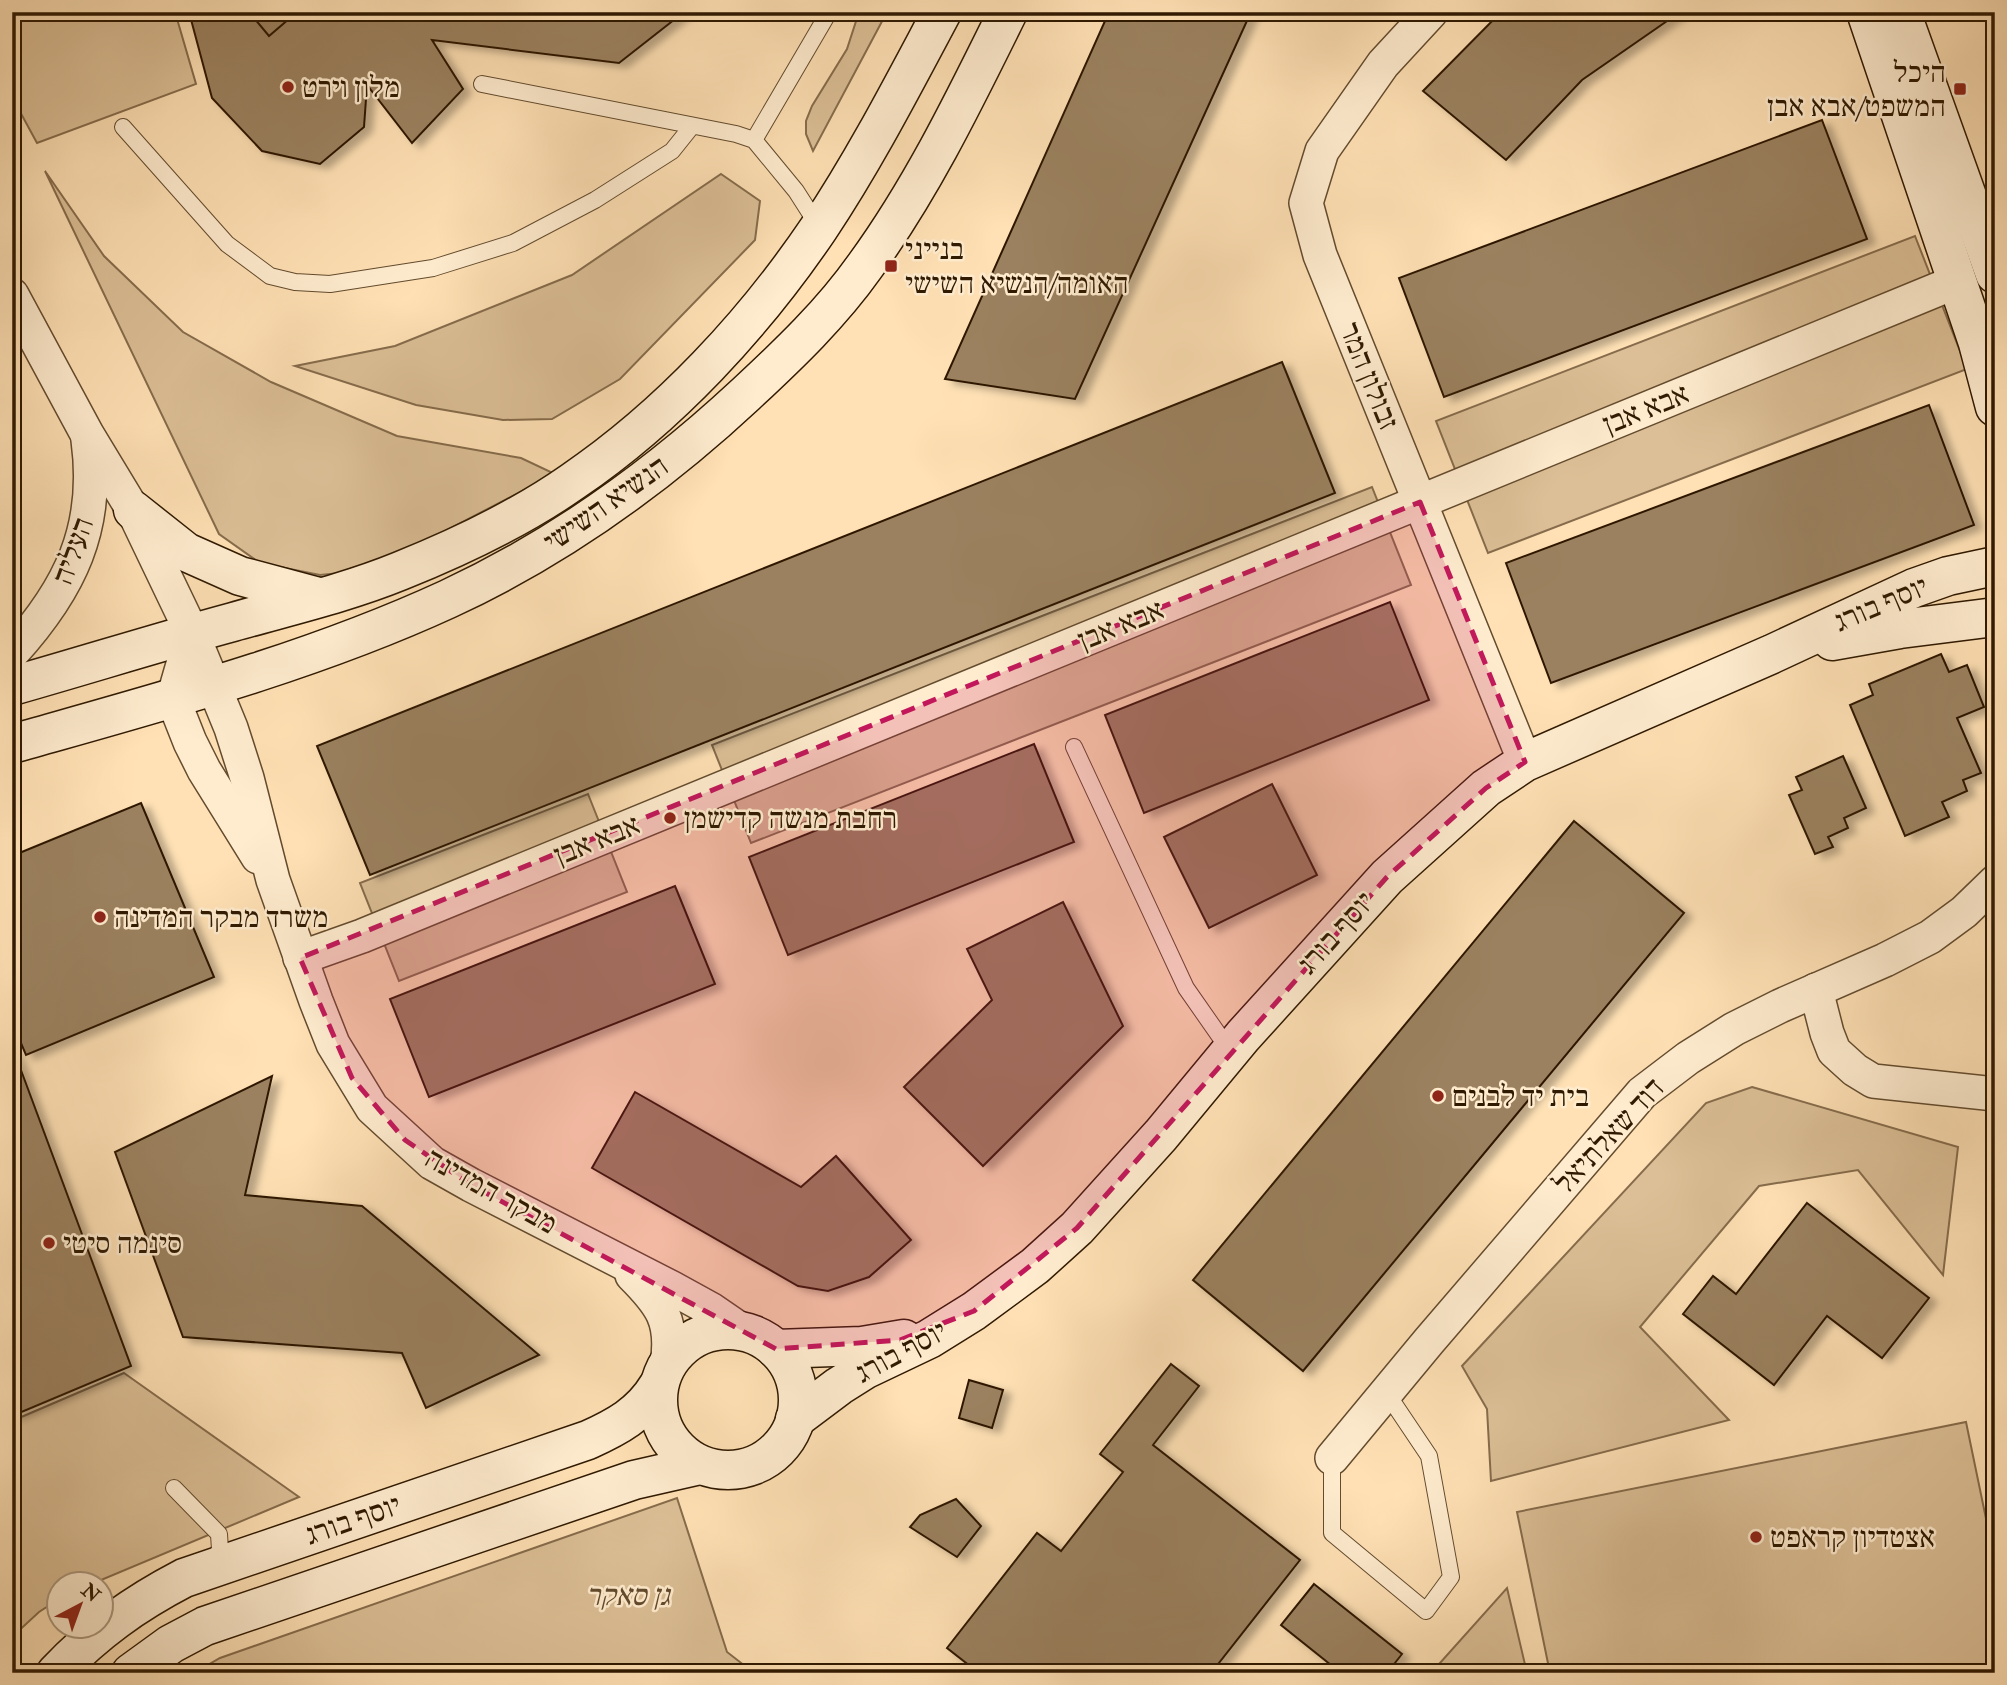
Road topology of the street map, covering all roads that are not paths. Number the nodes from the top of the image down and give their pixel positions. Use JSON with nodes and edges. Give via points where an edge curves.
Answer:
{"nodes":[{"id":1,"x":942,"y":12,"type":"edge"},
{"id":2,"x":1431,"y":12,"type":"edge"},
{"id":3,"x":1866,"y":12,"type":"edge"},
{"id":4,"x":1901,"y":12,"type":"edge"},
{"id":5,"x":1006,"y":13,"type":"edge"},
{"id":6,"x":825,"y":14,"type":"edge"},
{"id":7,"x":482,"y":84,"type":"dead end"},
{"id":8,"x":692,"y":126,"type":"junction"},
{"id":9,"x":123,"y":127,"type":"dead end"},
{"id":10,"x":754,"y":140,"type":"junction"},
{"id":11,"x":819,"y":227,"type":"junction"},
{"id":12,"x":1995,"y":274,"type":"edge"},
{"id":13,"x":1941,"y":288,"type":"dead end"},
{"id":14,"x":12,"y":295,"type":"edge"},
{"id":15,"x":1995,"y":407,"type":"edge"},
{"id":16,"x":87,"y":434,"type":"junction"},
{"id":17,"x":1420,"y":502,"type":"junction"},
{"id":18,"x":133,"y":510,"type":"junction"},
{"id":19,"x":1995,"y":566,"type":"edge"},
{"id":20,"x":321,"y":597,"type":"junction"},
{"id":21,"x":1995,"y":617,"type":"edge"},
{"id":22,"x":192,"y":633,"type":"junction"},
{"id":23,"x":12,"y":653,"type":"edge"},
{"id":24,"x":1772,"y":654,"type":"junction"},
{"id":25,"x":214,"y":686,"type":"junction"},
{"id":26,"x":12,"y":687,"type":"edge"},
{"id":27,"x":173,"y":699,"type":"junction"},
{"id":28,"x":12,"y":744,"type":"edge"},
{"id":29,"x":1074,"y":747,"type":"dead end"},
{"id":30,"x":1525,"y":762,"type":"junction"},
{"id":31,"x":273,"y":880,"type":"junction"},
{"id":32,"x":1995,"y":882,"type":"edge"},
{"id":33,"x":300,"y":958,"type":"junction"},
{"id":34,"x":1816,"y":990,"type":"junction"},
{"id":35,"x":1230,"y":1051,"type":"junction"},
{"id":36,"x":1995,"y":1094,"type":"edge"},
{"id":37,"x":618,"y":1260,"type":"junction"},
{"id":38,"x":974,"y":1311,"type":"junction"},
{"id":39,"x":760,"y":1340,"type":"junction"},
{"id":40,"x":663,"y":1375,"type":"junction"},
{"id":41,"x":1386,"y":1392,"type":"junction"},
{"id":42,"x":795,"y":1419,"type":"junction"},
{"id":43,"x":1332,"y":1458,"type":"joint"},
{"id":44,"x":700,"y":1465,"type":"junction"},
{"id":45,"x":174,"y":1488,"type":"dead end"},
{"id":46,"x":208,"y":1570,"type":"junction"},
{"id":47,"x":56,"y":1673,"type":"edge"},
{"id":48,"x":131,"y":1673,"type":"edge"}],
"edges":[{"from":1,"to":11,"type":"street","name":"הנשיא השישי"},
{"from":2,"to":17,"type":"street","name":"זבולון המר","via":[[1383,64],[1322,151],[1306,203],[1320,255]]},
{"from":3,"to":15,"type":"street","via":[[1974,331]]},
{"from":4,"to":12,"type":"street"},
{"from":5,"to":25,"type":"street","name":"הנשיא השישי","via":[[934,155],[865,267],[817,325],[722,417],[611,504],[494,576],[382,628]]},
{"from":6,"to":10,"type":"lane"},
{"from":7,"to":8,"type":"lane"},
{"from":8,"to":9,"type":"lane","via":[[672,150],[595,200],[513,243],[433,268],[330,284],[270,276],[227,244]]},
{"from":8,"to":10,"type":"lane"},
{"from":10,"to":11,"type":"lane"},
{"from":11,"to":20,"type":"street","name":"הנשיא השישי","via":[[717,356],[670,402],[573,481],[523,513],[442,554]]},
{"from":13,"to":17,"type":"street","name":"אבא אבן"},
{"from":14,"to":16,"type":"street","name":"העליה"},
{"from":16,"to":18,"type":"street","name":"העליה"},
{"from":16,"to":23,"type":"street","name":"העליה","via":[[91,500],[76,558],[51,605]]},
{"from":17,"to":30,"type":"street","name":"זבולון המר"},
{"from":17,"to":33,"type":"street","name":"אבא אבן"},
{"from":18,"to":20,"type":"street","via":[[186,552],[224,570]]},
{"from":18,"to":22,"type":"street","name":"העליה"},
{"from":19,"to":24,"type":"street","name":"יוסף בורג","via":[[1914,588]]},
{"from":20,"to":22,"type":"street","name":"הנשיא השישי"},
{"from":21,"to":24,"type":"street","name":"יוסף בורג","via":[[1900,629]]},
{"from":22,"to":25,"type":"street","name":"מבקר המדינה"},
{"from":22,"to":26,"type":"street","name":"הנשיא השישי"},
{"from":22,"to":27,"type":"street"},
{"from":24,"to":30,"type":"street","name":"יוסף בורג"},
{"from":25,"to":27,"type":"street","name":"הנשיא השישי"},
{"from":25,"to":31,"type":"street","name":"מבקר המדינה","via":[[247,778]]},
{"from":27,"to":28,"type":"street","name":"הנשיא השישי"},
{"from":27,"to":31,"type":"street","name":"מבקר המדינה","via":[[204,769]]},
{"from":29,"to":35,"type":"lane","via":[[1186,988]]},
{"from":30,"to":35,"type":"street","name":"יוסף בורג","via":[[1486,788],[1387,877]]},
{"from":31,"to":33,"type":"street","name":"מבקר המדינה"},
{"from":32,"to":34,"type":"street","name":"דוד שאלתיאל","via":[[1930,937]]},
{"from":33,"to":37,"type":"street","name":"מבקר המדינה","via":[[333,1044],[352,1078],[372,1108],[405,1140],[432,1163],[471,1185]]},
{"from":34,"to":36,"type":"street","via":[[1834,1051],[1873,1081]]},
{"from":34,"to":41,"type":"street","name":"דוד שאלתיאל","via":[[1734,1029],[1642,1093]]},
{"from":35,"to":38,"type":"street","name":"יוסף בורג","via":[[1077,1228]]},
{"from":37,"to":39,"type":"street","name":"מבקר המדינה"},
{"from":37,"to":40,"type":"street","name":"מבקר המדינה","via":[[646,1288],[668,1326],[671,1342]]},
{"from":38,"to":39,"type":"street","name":"יוסף בורג","via":[[931,1331],[862,1346]]},
{"from":38,"to":42,"type":"street","name":"יוסף בורג","via":[[848,1380]]},
{"from":39,"to":40,"type":"street","via":[[726,1330],[709,1332],[678,1350]]},
{"from":39,"to":42,"type":"street","via":[[788,1364],[798,1401]]},
{"from":40,"to":44,"type":"street","via":[[658,1410],[666,1433],[680,1451]]},
{"from":40,"to":46,"type":"street","name":"יוסף בורג","via":[[644,1405],[621,1425],[588,1440]]},
{"from":41,"to":43,"type":"street","name":"דוד שאלתיאל"},
{"from":41,"to":43,"type":"lane","via":[[1429,1456],[1451,1577],[1426,1611],[1332,1533]]},
{"from":42,"to":44,"type":"street","via":[[785,1440],[768,1457],[747,1467]]},
{"from":44,"to":48,"type":"street","name":"יוסף בורג","via":[[634,1480],[205,1626]]},
{"from":45,"to":46,"type":"lane","via":[[219,1534],[220,1550]]},
{"from":46,"to":47,"type":"street","name":"יוסף בורג","via":[[143,1599]]}]}
